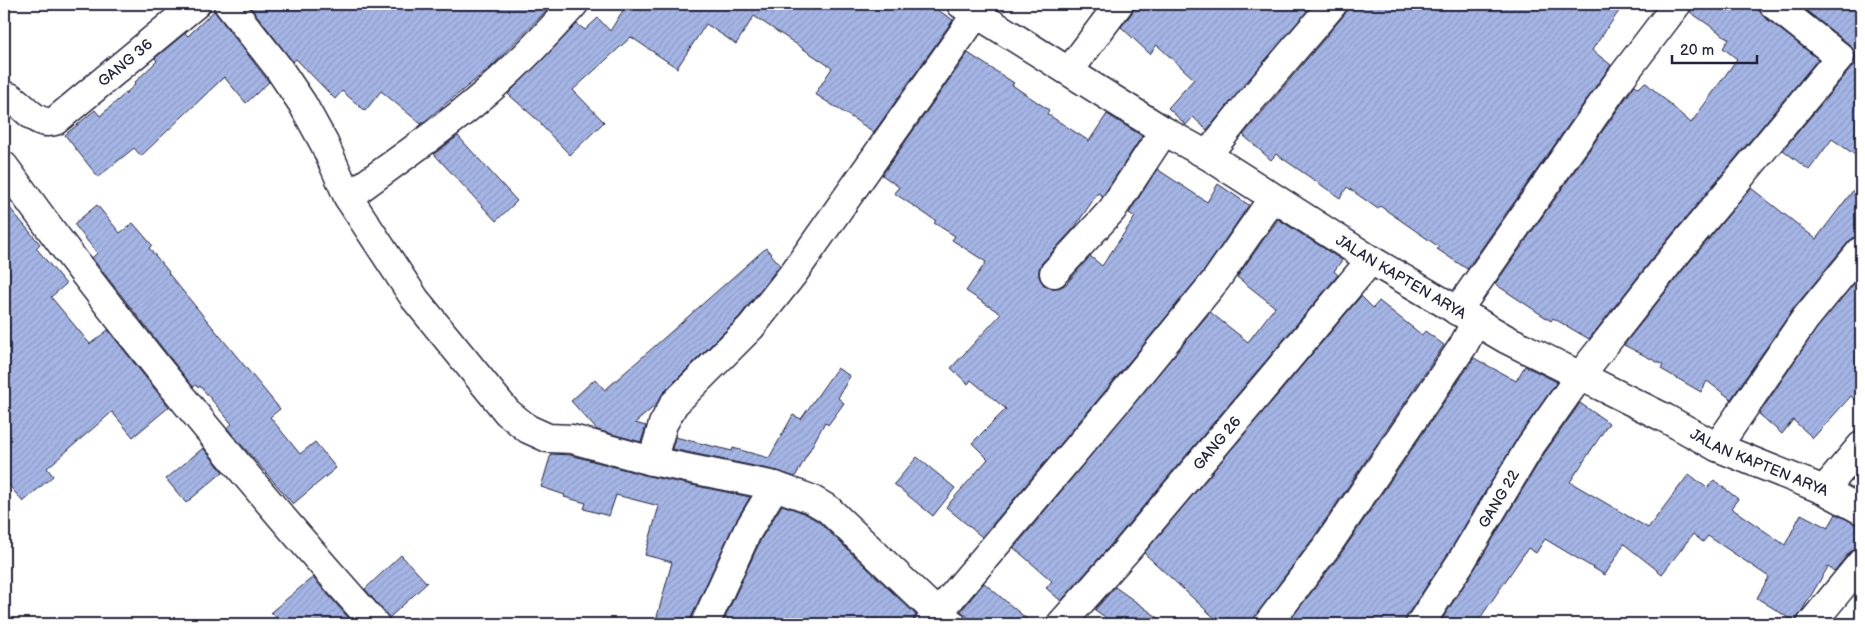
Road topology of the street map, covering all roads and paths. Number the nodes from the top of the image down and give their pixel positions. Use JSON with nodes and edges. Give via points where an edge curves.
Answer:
{"nodes":[{"id":1,"x":196,"y":4,"type":"edge"},
{"id":2,"x":228,"y":4,"type":"edge"},
{"id":3,"x":574,"y":4,"type":"edge"},
{"id":4,"x":1119,"y":4,"type":"edge"},
{"id":5,"x":1332,"y":4,"type":"edge"},
{"id":6,"x":1677,"y":4,"type":"edge"},
{"id":7,"x":1784,"y":7,"type":"edge"},
{"id":8,"x":969,"y":8,"type":"edge"},
{"id":9,"x":1069,"y":71,"type":"junction"},
{"id":10,"x":4,"y":99,"type":"edge"},
{"id":11,"x":1164,"y":131,"type":"junction"},
{"id":12,"x":1207,"y":155,"type":"junction"},
{"id":13,"x":4,"y":166,"type":"edge"},
{"id":14,"x":348,"y":197,"type":"junction"},
{"id":15,"x":1274,"y":198,"type":"junction"},
{"id":16,"x":1861,"y":251,"type":"edge"},
{"id":17,"x":1371,"y":260,"type":"junction"},
{"id":18,"x":1054,"y":274,"type":"dead end"},
{"id":19,"x":1466,"y":316,"type":"junction"},
{"id":20,"x":1579,"y":377,"type":"junction"},
{"id":21,"x":1861,"y":446,"type":"edge"},
{"id":22,"x":1717,"y":447,"type":"junction"},
{"id":23,"x":652,"y":461,"type":"junction"},
{"id":24,"x":775,"y":486,"type":"junction"},
{"id":25,"x":1824,"y":490,"type":"junction"},
{"id":26,"x":1861,"y":510,"type":"edge"},
{"id":27,"x":1861,"y":563,"type":"edge"},
{"id":28,"x":940,"y":621,"type":"edge"},
{"id":29,"x":375,"y":624,"type":"edge"},
{"id":30,"x":705,"y":624,"type":"edge"},
{"id":31,"x":1061,"y":624,"type":"edge"},
{"id":32,"x":1268,"y":624,"type":"edge"},
{"id":33,"x":1420,"y":624,"type":"edge"},
{"id":34,"x":1811,"y":624,"type":"edge"}],
"edges":[{"from":1,"to":10,"type":"street","name":"GANG 36","via":[[55,121],[43,122],[14,100]]},
{"from":2,"to":14,"type":"street","via":[[302,103]]},
{"from":3,"to":14,"type":"street","via":[[478,99]]},
{"from":4,"to":9,"type":"street"},
{"from":5,"to":12,"type":"street"},
{"from":6,"to":19,"type":"street","via":[[1617,83]]},
{"from":7,"to":20,"type":"street","name":"GANG 22","via":[[1840,57],[1671,260]]},
{"from":8,"to":9,"type":"street","name":"JALAN KAPTEN ARYA"},
{"from":8,"to":23,"type":"street","via":[[793,274],[751,327],[674,404],[663,424]]},
{"from":9,"to":11,"type":"street","name":"JALAN KAPTEN ARYA"},
{"from":11,"to":12,"type":"street","name":"JALAN KAPTEN ARYA"},
{"from":11,"to":18,"type":"street","via":[[1112,210]]},
{"from":12,"to":15,"type":"street","name":"JALAN KAPTEN ARYA"},
{"from":13,"to":29,"type":"street","via":[[194,414]]},
{"from":14,"to":23,"type":"street","via":[[415,299],[514,417],[539,436],[572,439]]},
{"from":15,"to":17,"type":"street","name":"JALAN KAPTEN ARYA"},
{"from":15,"to":28,"type":"street","via":[[1216,280]]},
{"from":16,"to":22,"type":"street","via":[[1805,319]]},
{"from":17,"to":19,"type":"street","name":"JALAN KAPTEN ARYA"},
{"from":17,"to":31,"type":"street","name":"GANG 26"},
{"from":19,"to":20,"type":"street","name":"JALAN KAPTEN ARYA"},
{"from":19,"to":32,"type":"street","via":[[1463,346],[1328,546]]},
{"from":20,"to":22,"type":"street","name":"JALAN KAPTEN ARYA"},
{"from":20,"to":33,"type":"street","name":"GANG 22","via":[[1531,445]]},
{"from":21,"to":25,"type":"street"},
{"from":22,"to":25,"type":"street","name":"JALAN KAPTEN ARYA"},
{"from":23,"to":24,"type":"street"},
{"from":24,"to":28,"type":"street","via":[[828,509]]},
{"from":24,"to":30,"type":"street","via":[[747,532]]},
{"from":25,"to":26,"type":"street","name":"JALAN KAPTEN ARYA"},
{"from":27,"to":34,"type":"street"}]}
